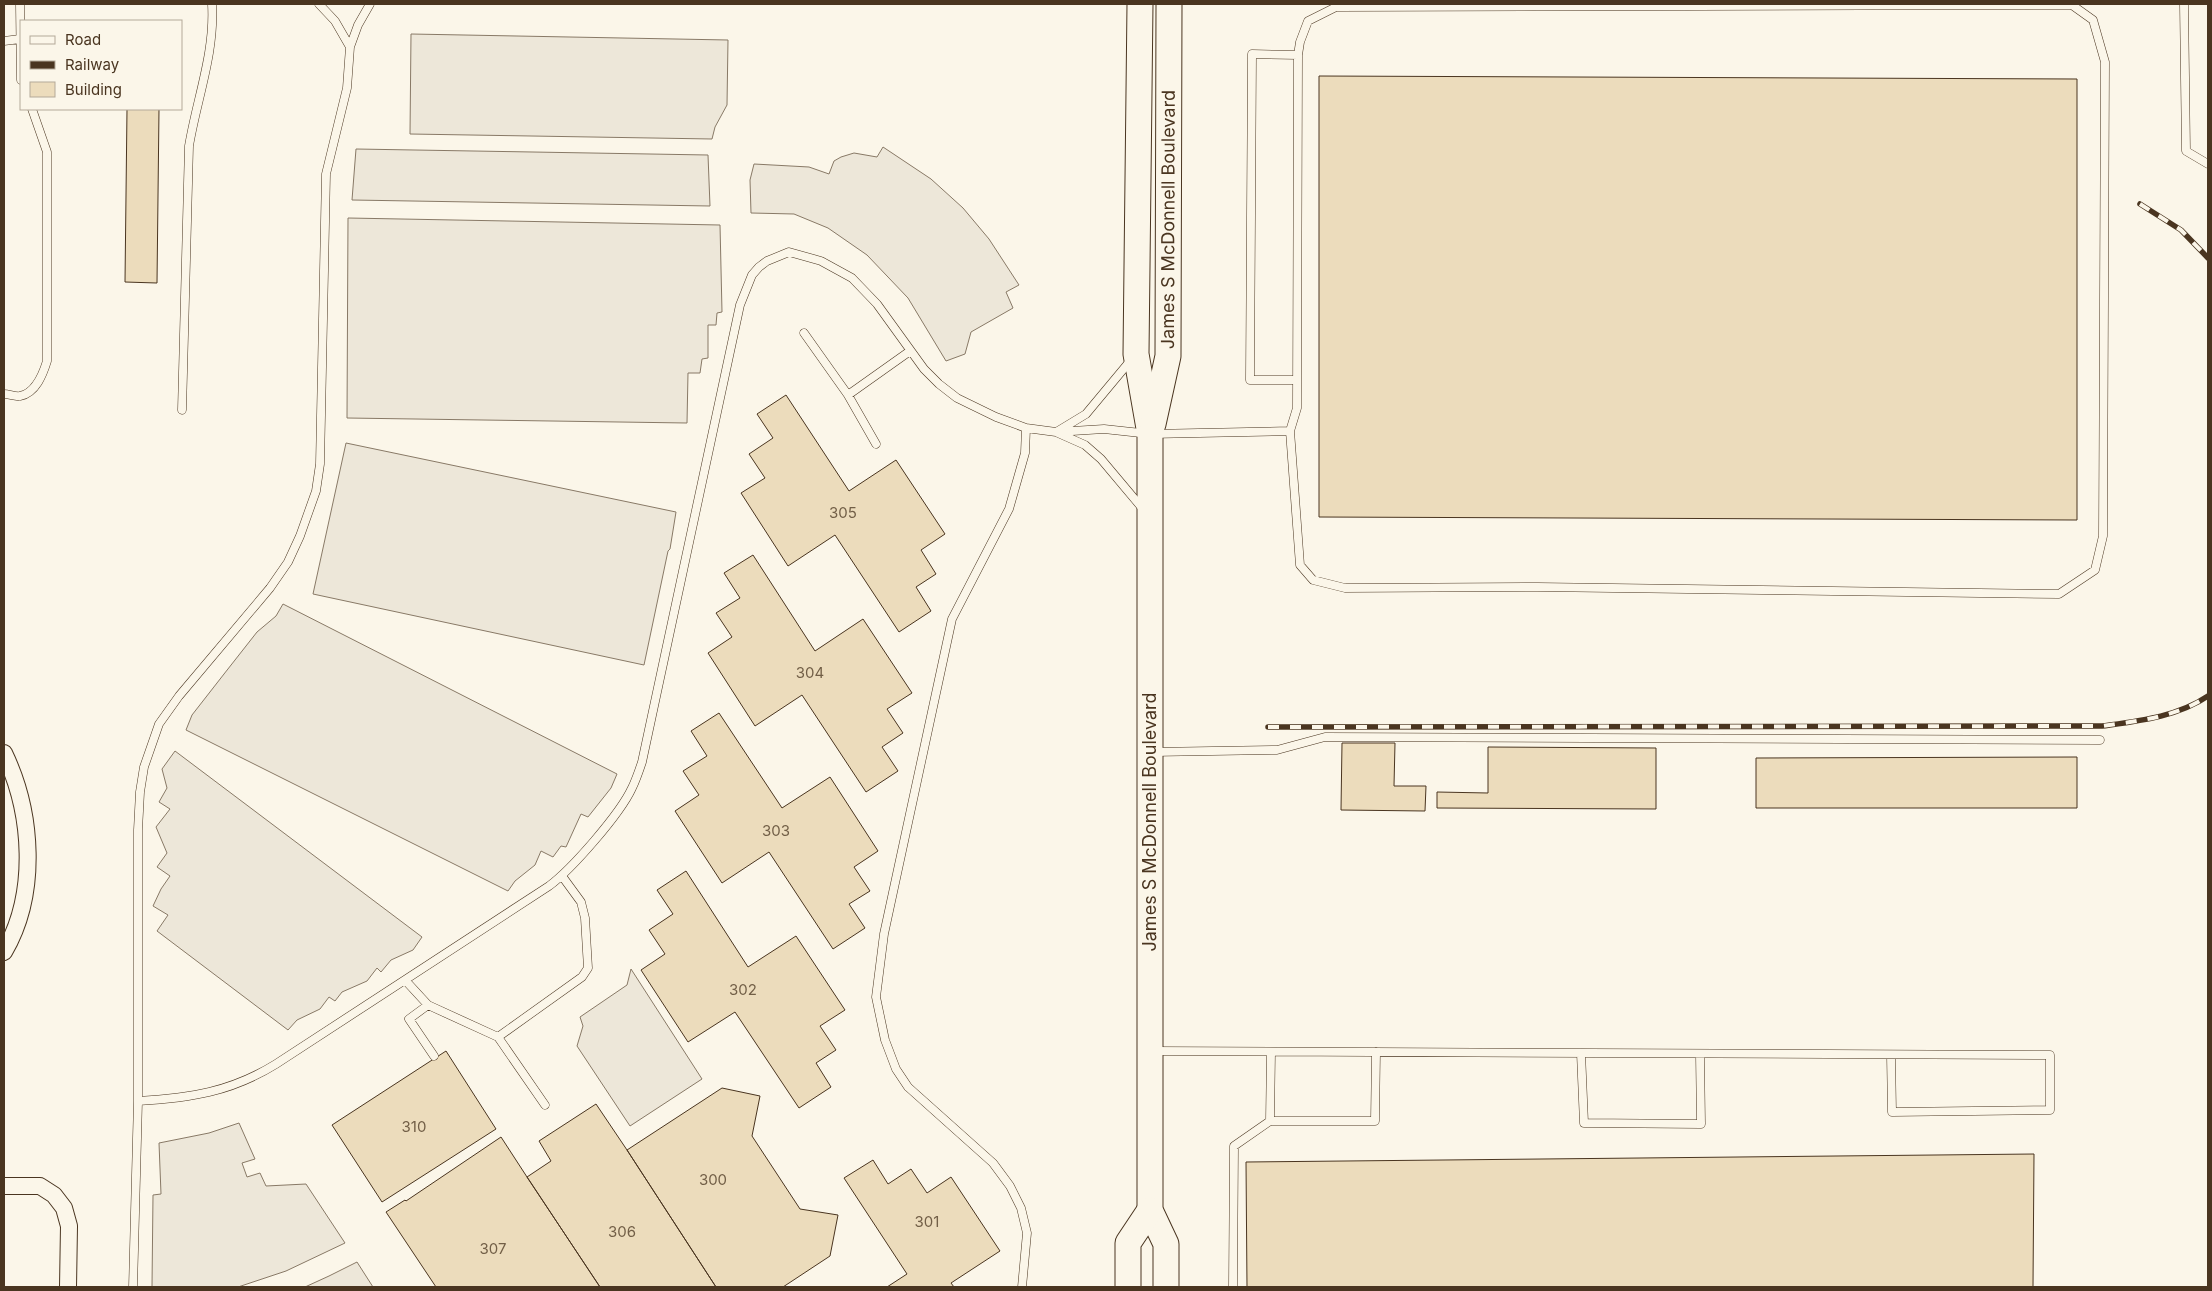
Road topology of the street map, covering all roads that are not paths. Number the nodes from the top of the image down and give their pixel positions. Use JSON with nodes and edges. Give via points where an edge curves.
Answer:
{"nodes":[{"id":1,"x":20,"y":4,"type":"edge"},
{"id":2,"x":212,"y":4,"type":"edge"},
{"id":3,"x":319,"y":4,"type":"edge"},
{"id":4,"x":370,"y":4,"type":"edge"},
{"id":5,"x":1140,"y":4,"type":"edge"},
{"id":6,"x":1169,"y":4,"type":"edge"},
{"id":7,"x":2184,"y":4,"type":"edge"},
{"id":8,"x":1550,"y":5,"type":"edge"},
{"id":9,"x":1931,"y":5,"type":"edge"},
{"id":10,"x":20,"y":39,"type":"joint"},
{"id":11,"x":4,"y":41,"type":"edge"},
{"id":12,"x":350,"y":47,"type":"junction"},
{"id":13,"x":1298,"y":55,"type":"junction"},
{"id":14,"x":32,"y":110,"type":"edge"},
{"id":15,"x":2208,"y":164,"type":"edge"},
{"id":16,"x":804,"y":333,"type":"dead end"},
{"id":17,"x":910,"y":351,"type":"junction"},
{"id":18,"x":1136,"y":354,"type":"junction"},
{"id":19,"x":1297,"y":380,"type":"junction"},
{"id":20,"x":4,"y":394,"type":"edge"},
{"id":21,"x":848,"y":394,"type":"junction"},
{"id":22,"x":182,"y":410,"type":"dead end"},
{"id":23,"x":1026,"y":428,"type":"junction"},
{"id":24,"x":1290,"y":431,"type":"junction"},
{"id":25,"x":1056,"y":432,"type":"junction"},
{"id":26,"x":1150,"y":434,"type":"junction"},
{"id":27,"x":876,"y":444,"type":"dead end"},
{"id":28,"x":1150,"y":518,"type":"junction"},
{"id":29,"x":2100,"y":740,"type":"dead end"},
{"id":30,"x":1150,"y":752,"type":"junction"},
{"id":31,"x":4,"y":753,"type":"edge"},
{"id":32,"x":562,"y":876,"type":"junction"},
{"id":33,"x":4,"y":952,"type":"edge"},
{"id":34,"x":405,"y":980,"type":"junction"},
{"id":35,"x":428,"y":1005,"type":"junction"},
{"id":36,"x":498,"y":1037,"type":"junction"},
{"id":37,"x":1150,"y":1051,"type":"junction"},
{"id":38,"x":1271,"y":1052,"type":"junction"},
{"id":39,"x":1376,"y":1052,"type":"junction"},
{"id":40,"x":1581,"y":1053,"type":"junction"},
{"id":41,"x":1700,"y":1054,"type":"junction"},
{"id":42,"x":1891,"y":1055,"type":"junction"},
{"id":43,"x":434,"y":1056,"type":"dead end"},
{"id":44,"x":138,"y":1101,"type":"junction"},
{"id":45,"x":545,"y":1105,"type":"dead end"},
{"id":46,"x":1270,"y":1120,"type":"junction"},
{"id":47,"x":4,"y":1186,"type":"edge"},
{"id":48,"x":1150,"y":1210,"type":"junction"},
{"id":49,"x":68,"y":1287,"type":"edge"},
{"id":50,"x":133,"y":1287,"type":"edge"},
{"id":51,"x":1022,"y":1287,"type":"edge"},
{"id":52,"x":1128,"y":1287,"type":"edge"},
{"id":53,"x":1166,"y":1287,"type":"edge"},
{"id":54,"x":1233,"y":1287,"type":"edge"}],
"edges":[{"from":1,"to":10,"type":"lane"},
{"from":2,"to":22,"type":"lane","via":[[209,59],[189,146]]},
{"from":3,"to":12,"type":"lane","via":[[335,21]]},
{"from":4,"to":12,"type":"lane"},
{"from":5,"to":18,"type":"main road","name":"James S McDonnell Boulevard"},
{"from":6,"to":26,"type":"main road","name":"James S McDonnell Boulevard","via":[[1168,356]]},
{"from":7,"to":15,"type":"lane","via":[[2186,152]]},
{"from":8,"to":9,"type":"lane"},
{"from":8,"to":13,"type":"lane","via":[[1336,7],[1308,21]]},
{"from":9,"to":24,"type":"lane","via":[[2072,5],[2094,20],[2105,62],[2103,536],[2095,570],[2074,585],[2059,594],[1538,587],[1345,588],[1313,580],[1300,565]]},
{"from":10,"to":11,"type":"lane"},
{"from":12,"to":44,"type":"lane","via":[[347,88],[326,174],[320,464],[309,515],[288,562],[270,588],[179,696],[160,724],[144,767],[138,830]]},
{"from":13,"to":19,"type":"lane"},
{"from":13,"to":19,"type":"lane","via":[[1252,54],[1250,311],[1250,380]]},
{"from":14,"to":20,"type":"lane","via":[[47,152],[47,361],[38,383],[30,391],[20,396]]},
{"from":16,"to":21,"type":"lane"},
{"from":17,"to":21,"type":"lane"},
{"from":17,"to":23,"type":"lane","via":[[924,369],[957,398]]},
{"from":17,"to":32,"type":"lane","via":[[877,304],[852,278],[821,261],[789,252],[767,261],[752,275],[733,331],[642,762],[622,805]]},
{"from":18,"to":25,"type":"lane","via":[[1086,414]]},
{"from":18,"to":26,"type":"main road","name":"James S McDonnell Boulevard"},
{"from":19,"to":24,"type":"lane","via":[[1297,408]]},
{"from":21,"to":27,"type":"lane"},
{"from":23,"to":25,"type":"lane"},
{"from":23,"to":51,"type":"lane","via":[[1025,453],[1008,509],[952,619],[884,934],[876,997],[885,1040],[896,1069],[908,1087],[993,1163],[1010,1186],[1021,1208],[1027,1233]]},
{"from":24,"to":26,"type":"lane"},
{"from":25,"to":26,"type":"lane","via":[[1104,430]]},
{"from":25,"to":28,"type":"lane","via":[[1085,445],[1101,459]]},
{"from":26,"to":28,"type":"main road","name":"James S McDonnell Boulevard"},
{"from":28,"to":30,"type":"main road","name":"James S McDonnell Boulevard"},
{"from":29,"to":30,"type":"lane","via":[[1325,737],[1277,750]]},
{"from":30,"to":37,"type":"main road","name":"James S McDonnell Boulevard"},
{"from":31,"to":33,"type":"street","via":[[21,804],[28,850],[24,904]]},
{"from":32,"to":34,"type":"lane"},
{"from":32,"to":36,"type":"lane","via":[[581,902],[586,918],[588,968],[582,977]]},
{"from":34,"to":35,"type":"lane"},
{"from":34,"to":44,"type":"lane","via":[[254,1077],[224,1089],[183,1098]]},
{"from":35,"to":36,"type":"lane"},
{"from":35,"to":43,"type":"lane","via":[[409,1019]]},
{"from":36,"to":45,"type":"lane"},
{"from":37,"to":38,"type":"lane"},
{"from":37,"to":48,"type":"main road","name":"James S McDonnell Boulevard"},
{"from":38,"to":39,"type":"lane"},
{"from":38,"to":46,"type":"lane"},
{"from":39,"to":40,"type":"lane"},
{"from":39,"to":46,"type":"lane","via":[[1375,1121]]},
{"from":40,"to":41,"type":"lane"},
{"from":40,"to":41,"type":"lane","via":[[1584,1122],[1701,1124]]},
{"from":41,"to":42,"type":"lane"},
{"from":42,"to":42,"type":"lane","via":[[2050,1056],[2050,1110],[1892,1112]]},
{"from":44,"to":50,"type":"lane"},
{"from":46,"to":54,"type":"lane","via":[[1234,1146]]},
{"from":47,"to":49,"type":"street","via":[[40,1186],[54,1195],[64,1208],[69,1226]]},
{"from":48,"to":52,"type":"main road","via":[[1128,1243]]},
{"from":48,"to":53,"type":"main road","name":"James S McDonnell Boulevard","via":[[1166,1244]]}]}
